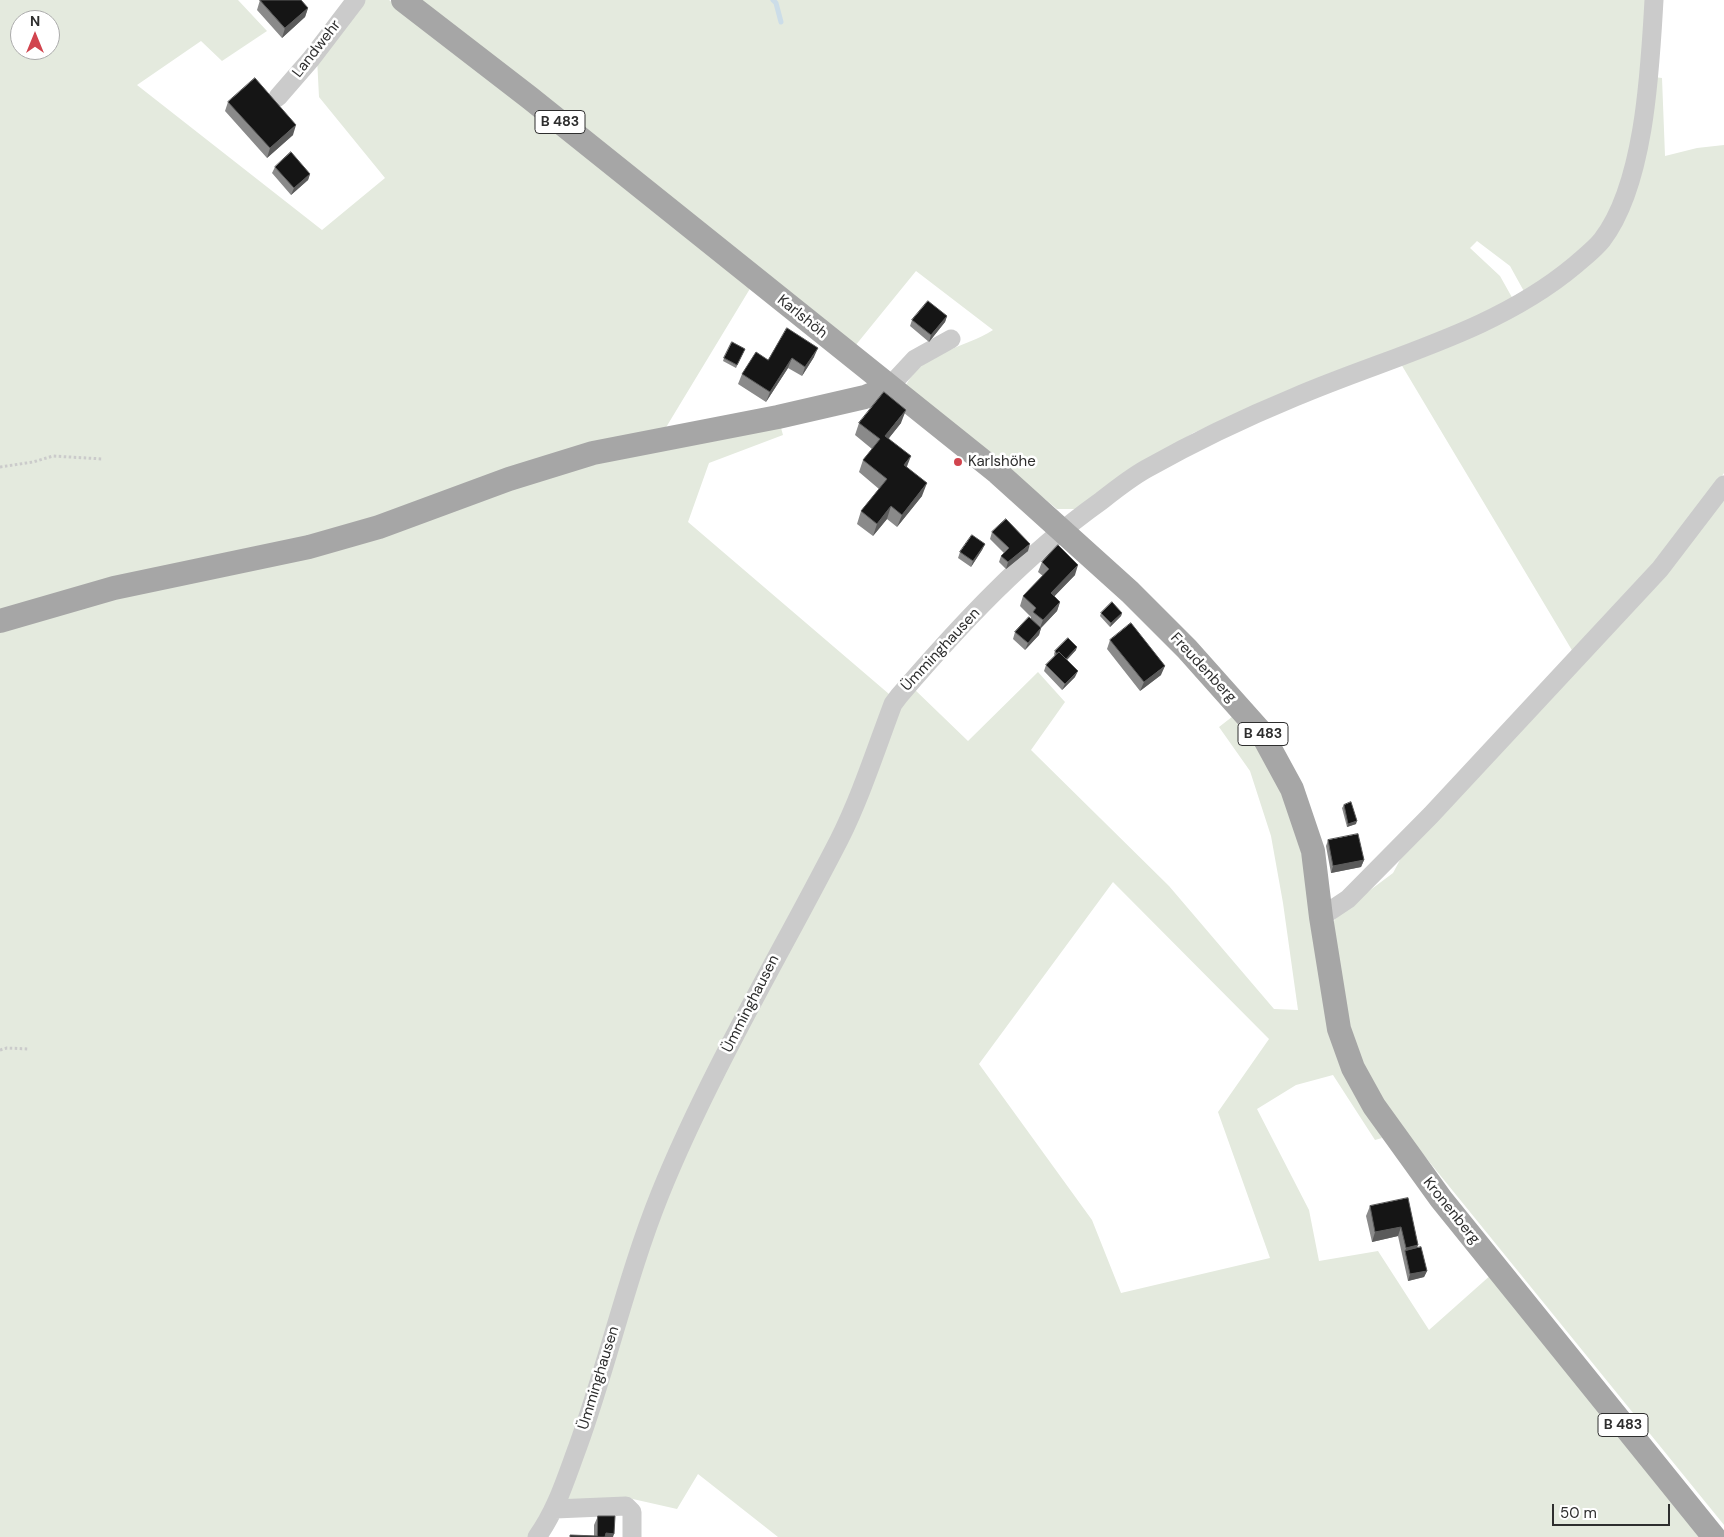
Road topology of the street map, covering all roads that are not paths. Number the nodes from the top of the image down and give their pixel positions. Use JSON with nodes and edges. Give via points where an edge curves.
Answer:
{"nodes":[{"id":1,"x":356,"y":0,"type":"edge"},
{"id":2,"x":403,"y":0,"type":"edge"},
{"id":3,"x":1654,"y":0,"type":"edge"},
{"id":4,"x":278,"y":98,"type":"dead end"},
{"id":5,"x":951,"y":339,"type":"dead end"},
{"id":6,"x":889,"y":387,"type":"junction"},
{"id":7,"x":1724,"y":485,"type":"edge"},
{"id":8,"x":1062,"y":528,"type":"junction"},
{"id":9,"x":0,"y":621,"type":"edge"},
{"id":10,"x":1321,"y":917,"type":"junction"},
{"id":11,"x":1374,"y":1106,"type":"joint"},
{"id":12,"x":555,"y":1509,"type":"junction"},
{"id":13,"x":537,"y":1537,"type":"edge"},
{"id":14,"x":632,"y":1537,"type":"edge"},
{"id":15,"x":1714,"y":1537,"type":"edge"}],
"edges":[{"from":1,"to":4,"type":"street","name":"Landwehr"},
{"from":2,"to":6,"type":"main road","name":"Karlshöh","number":"B 483"},
{"from":3,"to":8,"type":"street","name":"Ümminghausen","via":[[1647,100],[1630,177],[1611,225],[1582,259],[1525,302],[1442,339],[1295,397],[1210,436],[1143,471]]},
{"from":5,"to":6,"type":"street","via":[[916,359]]},
{"from":6,"to":8,"type":"main road","name":"Freudenberg","number":"B 483"},
{"from":6,"to":9,"type":"main road","via":[[865,397],[593,453],[547,466],[379,527],[309,547],[114,588]]},
{"from":7,"to":10,"type":"street","via":[[1660,569],[1431,815],[1348,899]]},
{"from":8,"to":10,"type":"main road","name":"Freudenberg","number":"B 483","via":[[1187,649],[1261,732],[1284,772],[1313,851]]},
{"from":8,"to":12,"type":"street","name":"Ümminghausen","via":[[955,632],[893,704],[840,839],[730,1043],[660,1193],[630,1277],[592,1406]]},
{"from":10,"to":11,"type":"main road","name":"Freudenberg","number":"B 483","via":[[1339,1029],[1353,1068]]},
{"from":11,"to":15,"type":"main road","name":"Kronenberg","number":"B 483","via":[[1441,1199]]},
{"from":12,"to":13,"type":"street","name":"Ümminghausen"},
{"from":12,"to":14,"type":"street","via":[[626,1506],[632,1512]]}]}
